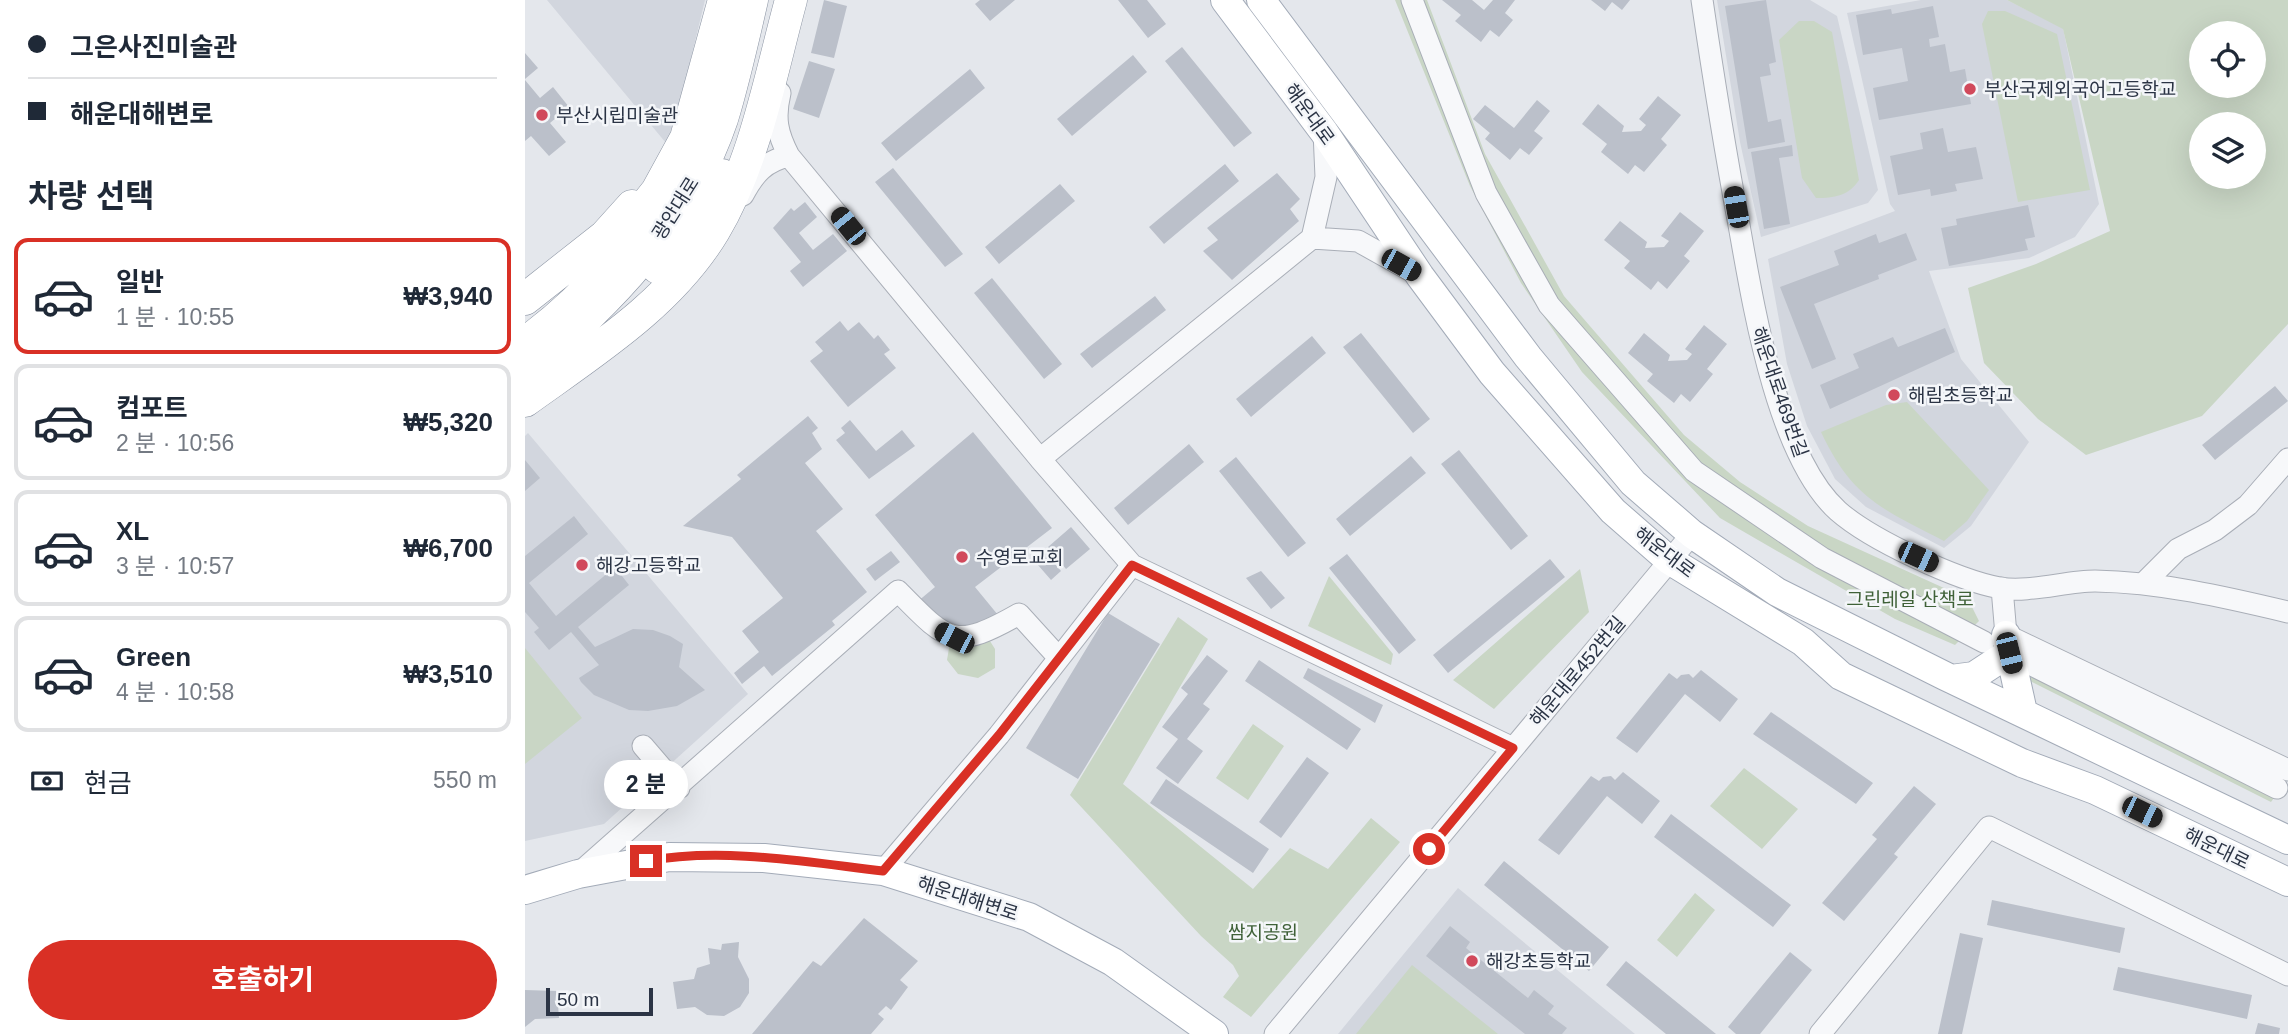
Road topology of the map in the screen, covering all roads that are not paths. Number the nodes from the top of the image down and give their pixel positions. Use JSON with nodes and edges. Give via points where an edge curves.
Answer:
{"nodes":[{"id":1,"x":715,"y":0,"type":"edge"},
{"id":2,"x":724,"y":0,"type":"edge"},
{"id":3,"x":734,"y":0,"type":"edge"},
{"id":4,"x":745,"y":0,"type":"edge"},
{"id":5,"x":753,"y":0,"type":"edge"},
{"id":6,"x":773,"y":0,"type":"edge"},
{"id":7,"x":791,"y":0,"type":"edge"},
{"id":8,"x":805,"y":0,"type":"edge"},
{"id":9,"x":1225,"y":0,"type":"edge"},
{"id":10,"x":1261,"y":0,"type":"edge"},
{"id":11,"x":1412,"y":0,"type":"edge"},
{"id":12,"x":1702,"y":0,"type":"edge"},
{"id":13,"x":775,"y":115,"type":"junction"},
{"id":14,"x":1324,"y":132,"type":"junction"},
{"id":15,"x":789,"y":156,"type":"junction"},
{"id":16,"x":754,"y":176,"type":"junction"},
{"id":17,"x":1312,"y":238,"type":"junction"},
{"id":18,"x":1420,"y":276,"type":"junction"},
{"id":19,"x":533,"y":293,"type":"edge"},
{"id":20,"x":525,"y":318,"type":"edge"},
{"id":21,"x":529,"y":349,"type":"edge"},
{"id":22,"x":525,"y":372,"type":"edge"},
{"id":23,"x":525,"y":387,"type":"edge"},
{"id":24,"x":525,"y":403,"type":"edge"},
{"id":25,"x":1040,"y":459,"type":"junction"},
{"id":26,"x":2288,"y":459,"type":"edge"},
{"id":27,"x":1692,"y":534,"type":"junction"},
{"id":28,"x":1669,"y":560,"type":"junction"},
{"id":29,"x":1132,"y":565,"type":"junction"},
{"id":30,"x":2144,"y":583,"type":"junction"},
{"id":31,"x":2001,"y":588,"type":"junction"},
{"id":32,"x":2288,"y":612,"type":"edge"},
{"id":33,"x":2005,"y":647,"type":"junction"},
{"id":34,"x":1059,"y":658,"type":"junction"},
{"id":35,"x":1951,"y":679,"type":"junction"},
{"id":36,"x":2023,"y":712,"type":"junction"},
{"id":37,"x":643,"y":746,"type":"dead end"},
{"id":38,"x":1513,"y":748,"type":"junction"},
{"id":39,"x":2283,"y":779,"type":"edge"},
{"id":40,"x":679,"y":788,"type":"junction"},
{"id":41,"x":2288,"y":840,"type":"edge"},
{"id":42,"x":883,"y":871,"type":"junction"},
{"id":43,"x":578,"y":874,"type":"junction"},
{"id":44,"x":2286,"y":878,"type":"edge"},
{"id":45,"x":525,"y":890,"type":"edge"},
{"id":46,"x":2288,"y":975,"type":"edge"},
{"id":47,"x":1214,"y":1034,"type":"edge"},
{"id":48,"x":1275,"y":1034,"type":"edge"},
{"id":49,"x":1820,"y":1034,"type":"edge"}],
"edges":[{"from":1,"to":19,"type":"highway","via":[[679,127],[638,199],[605,236]]},
{"from":2,"to":20,"type":"highway","via":[[686,138],[657,191],[618,240]]},
{"from":3,"to":21,"type":"highway","name":"광안대로","via":[[694,138],[668,190],[637,233]]},
{"from":4,"to":21,"type":"main road","via":[[722,93],[691,169],[629,259]]},
{"from":5,"to":22,"type":"highway","name":"광안대로","via":[[721,120],[696,177],[637,266],[575,331]]},
{"from":6,"to":23,"type":"highway","via":[[722,174],[682,238],[643,288]]},
{"from":7,"to":24,"type":"highway","via":[[741,175],[713,232],[644,313]]},
{"from":8,"to":13,"type":"street"},
{"from":9,"to":14,"type":"main road","name":"해운대로"},
{"from":10,"to":27,"type":"main road","name":"해운대로","via":[[1528,357],[1633,483]]},
{"from":11,"to":33,"type":"street","via":[[1486,193],[1549,305],[1693,471],[1822,558]]},
{"from":12,"to":31,"type":"street","name":"해운대로469번길","via":[[1755,321],[1799,454],[1837,511],[1878,539]]},
{"from":13,"to":15,"type":"street"},
{"from":13,"to":16,"type":"street"},
{"from":14,"to":17,"type":"street","via":[[1326,177]]},
{"from":14,"to":18,"type":"main road","name":"해운대로"},
{"from":15,"to":16,"type":"street","via":[[772,160]]},
{"from":15,"to":25,"type":"street"},
{"from":16,"to":24,"type":"street","via":[[718,243],[684,287],[586,372],[547,399]]},
{"from":17,"to":18,"type":"street","via":[[1358,241]]},
{"from":17,"to":25,"type":"street"},
{"from":18,"to":28,"type":"main road","name":"해운대로","via":[[1492,373],[1567,462],[1612,511]]},
{"from":25,"to":29,"type":"street"},
{"from":26,"to":30,"type":"street","via":[[2248,505],[2215,530],[2178,548]]},
{"from":27,"to":28,"type":"street","name":"해운대로452번길"},
{"from":27,"to":35,"type":"main road","name":"해운대로","via":[[1777,592]]},
{"from":28,"to":38,"type":"street","name":"해운대로452번길"},
{"from":28,"to":44,"type":"main road","name":"해운대로","via":[[1804,642],[1841,676],[2022,763],[2095,790]]},
{"from":29,"to":34,"type":"street"},
{"from":29,"to":38,"type":"street"},
{"from":30,"to":31,"type":"street","via":[[2091,581]]},
{"from":30,"to":32,"type":"street"},
{"from":31,"to":33,"type":"street"},
{"from":33,"to":35,"type":"main road","via":[[1974,676]]},
{"from":33,"to":36,"type":"main road"},
{"from":33,"to":39,"type":"street"},
{"from":34,"to":40,"type":"street","via":[[1019,614],[983,635],[954,638],[935,629],[898,591]]},
{"from":34,"to":42,"type":"street"},
{"from":35,"to":36,"type":"main road","name":"해운대로"},
{"from":36,"to":41,"type":"main road","name":"해운대로"},
{"from":37,"to":40,"type":"street"},
{"from":38,"to":48,"type":"street","name":"해운대로452번길"},
{"from":40,"to":43,"type":"street"},
{"from":42,"to":43,"type":"main road","name":"해운대해변로","via":[[764,858],[669,857]]},
{"from":42,"to":47,"type":"main road","name":"해운대해변로","via":[[1029,917],[1113,962]]},
{"from":43,"to":45,"type":"main road","name":"해운대해변로"},
{"from":46,"to":49,"type":"street","via":[[1989,827]]}]}
